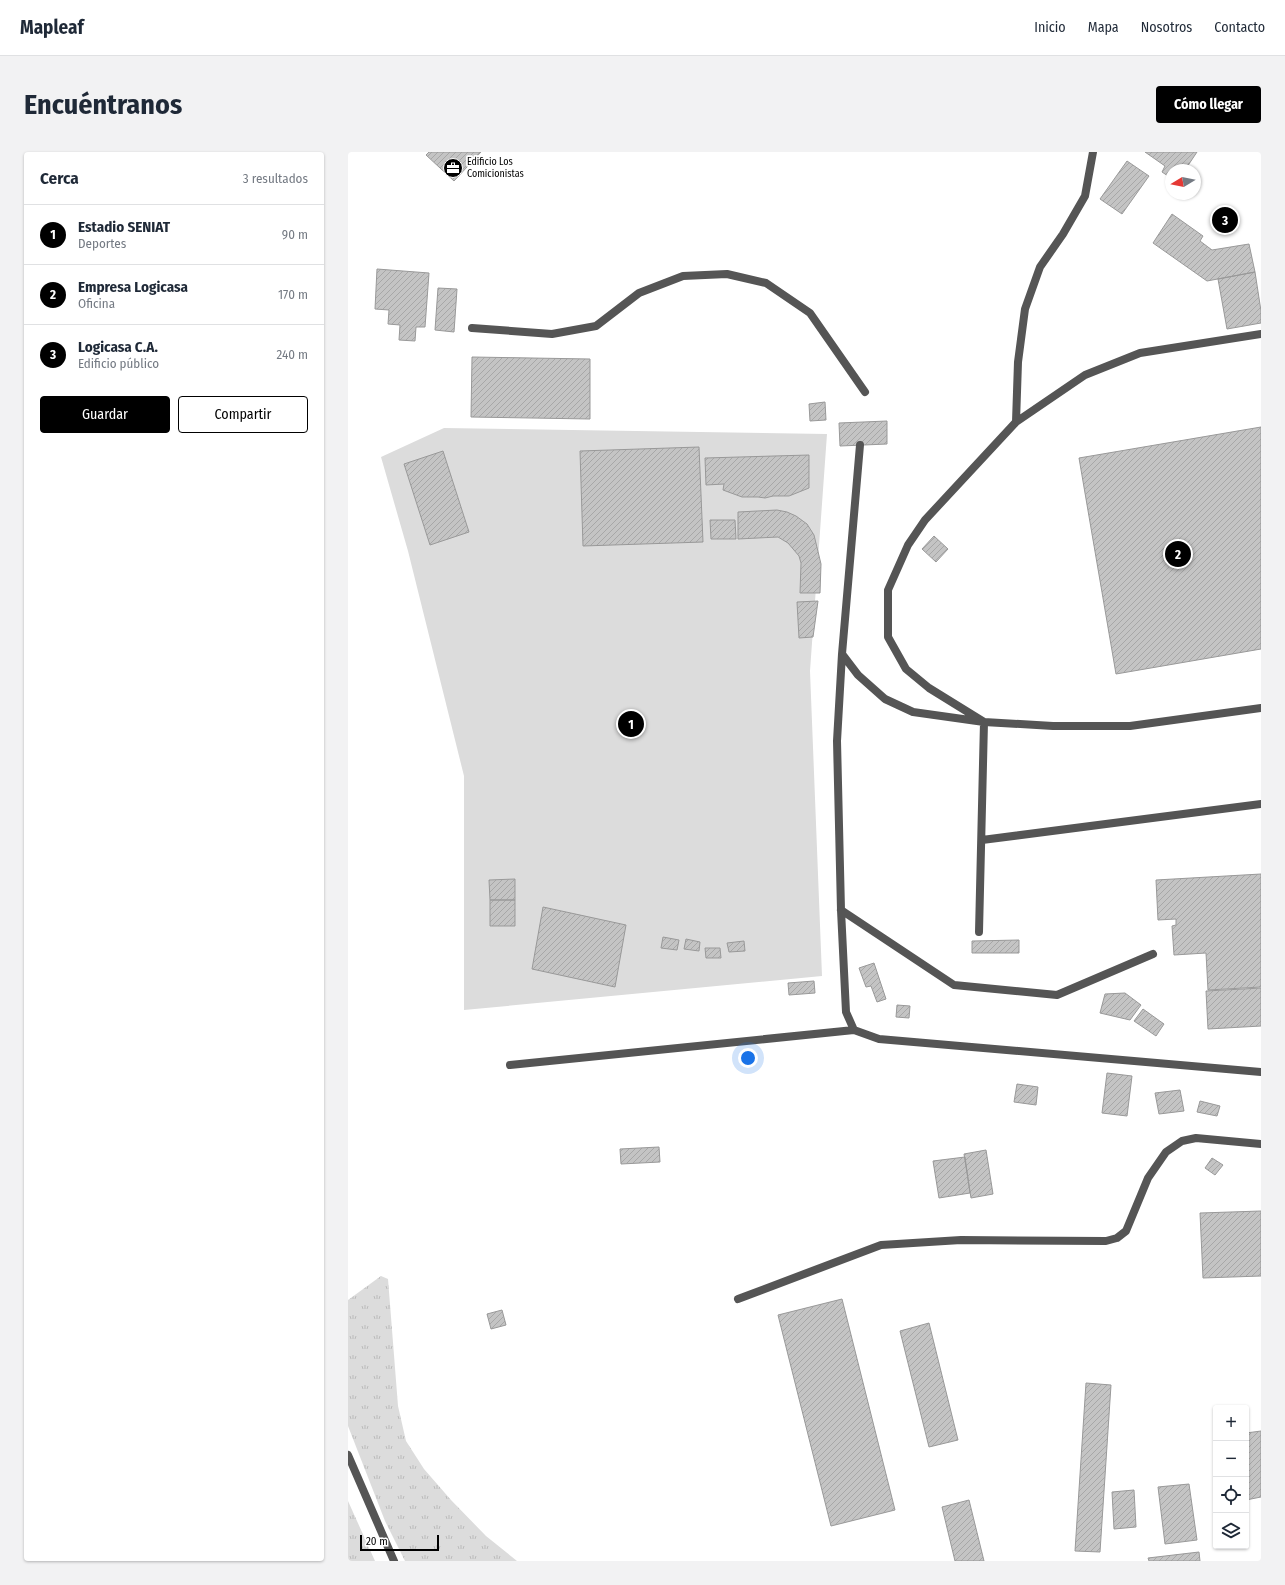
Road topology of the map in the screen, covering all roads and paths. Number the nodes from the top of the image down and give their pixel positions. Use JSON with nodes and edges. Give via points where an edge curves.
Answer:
{"nodes":[{"id":1,"x":1093,"y":152,"type":"edge"},
{"id":2,"x":472,"y":328,"type":"dead end"},
{"id":3,"x":1261,"y":334,"type":"edge"},
{"id":4,"x":865,"y":392,"type":"dead end"},
{"id":5,"x":1016,"y":422,"type":"junction"},
{"id":6,"x":860,"y":445,"type":"dead end"},
{"id":7,"x":842,"y":654,"type":"junction"},
{"id":8,"x":1261,"y":708,"type":"edge"},
{"id":9,"x":984,"y":722,"type":"junction"},
{"id":10,"x":1261,"y":804,"type":"edge"},
{"id":11,"x":982,"y":840,"type":"junction"},
{"id":12,"x":841,"y":910,"type":"junction"},
{"id":13,"x":979,"y":932,"type":"dead end"},
{"id":14,"x":1153,"y":954,"type":"dead end"},
{"id":15,"x":854,"y":1030,"type":"junction"},
{"id":16,"x":510,"y":1065,"type":"dead end"},
{"id":17,"x":1261,"y":1072,"type":"edge"},
{"id":18,"x":1261,"y":1144,"type":"edge"},
{"id":19,"x":738,"y":1299,"type":"dead end"},
{"id":20,"x":348,"y":1455,"type":"edge"},
{"id":21,"x":394,"y":1561,"type":"edge"}],
"edges":[{"from":1,"to":5,"type":"lane","via":[[1085,196],[1040,267],[1025,309],[1018,362]]},
{"from":2,"to":4,"type":"lane","via":[[552,334],[596,326],[639,293],[683,276],[727,274],[766,283],[810,313]]},
{"from":3,"to":5,"type":"lane","via":[[1140,353],[1086,375]]},
{"from":5,"to":9,"type":"lane","via":[[925,520],[908,546],[888,590],[888,637],[906,669],[930,688]]},
{"from":6,"to":7,"type":"lane"},
{"from":7,"to":9,"type":"lane","via":[[858,675],[885,699],[913,712]]},
{"from":7,"to":12,"type":"lane","via":[[837,741]]},
{"from":8,"to":9,"type":"lane","via":[[1130,726],[1054,726]]},
{"from":9,"to":11,"type":"lane"},
{"from":10,"to":11,"type":"lane"},
{"from":11,"to":13,"type":"lane"},
{"from":12,"to":14,"type":"lane","via":[[954,985],[1057,995]]},
{"from":12,"to":15,"type":"lane","via":[[846,1012]]},
{"from":15,"to":16,"type":"lane"},
{"from":15,"to":17,"type":"lane","via":[[879,1039]]},
{"from":18,"to":19,"type":"lane","via":[[1196,1138],[1182,1141],[1166,1152],[1148,1178],[1126,1231],[1117,1238],[1106,1241],[961,1240],[881,1245]]},
{"from":20,"to":21,"type":"lane"}]}
